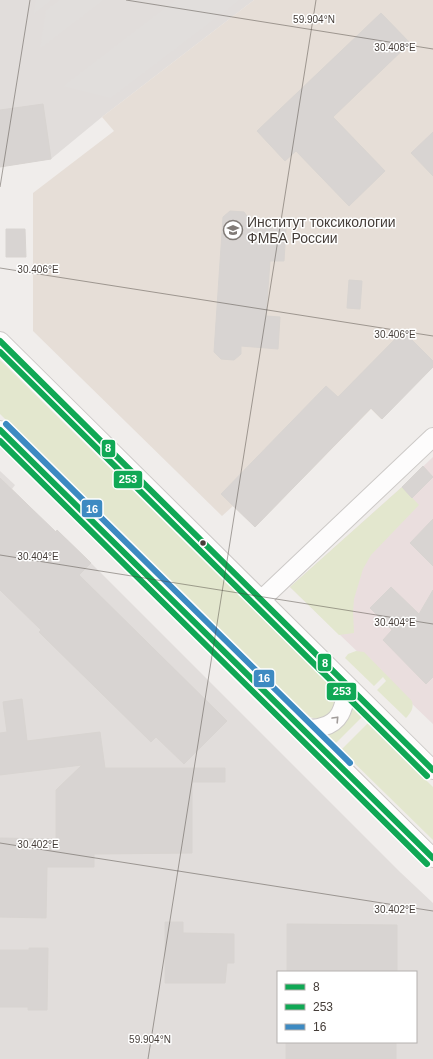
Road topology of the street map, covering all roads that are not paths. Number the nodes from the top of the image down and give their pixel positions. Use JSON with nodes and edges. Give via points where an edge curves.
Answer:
{"nodes":[{"id":1,"x":0,"y":342,"type":"edge"},
{"id":2,"x":0,"y":430,"type":"edge"},
{"id":3,"x":433,"y":437,"type":"edge"},
{"id":4,"x":261,"y":600,"type":"junction"},
{"id":5,"x":348,"y":686,"type":"junction"},
{"id":6,"x":303,"y":729,"type":"junction"},
{"id":7,"x":433,"y":770,"type":"edge"},
{"id":8,"x":433,"y":858,"type":"edge"}],
"edges":[{"from":1,"to":4,"type":"street"},
{"from":2,"to":6,"type":"street"},
{"from":3,"to":4,"type":"street"},
{"from":4,"to":5,"type":"street"},
{"from":6,"to":5,"type":"street","one_way":true,"via":[[321,728],[337,719],[343,709]]},
{"from":5,"to":7,"type":"street"},
{"from":6,"to":8,"type":"street"}]}
